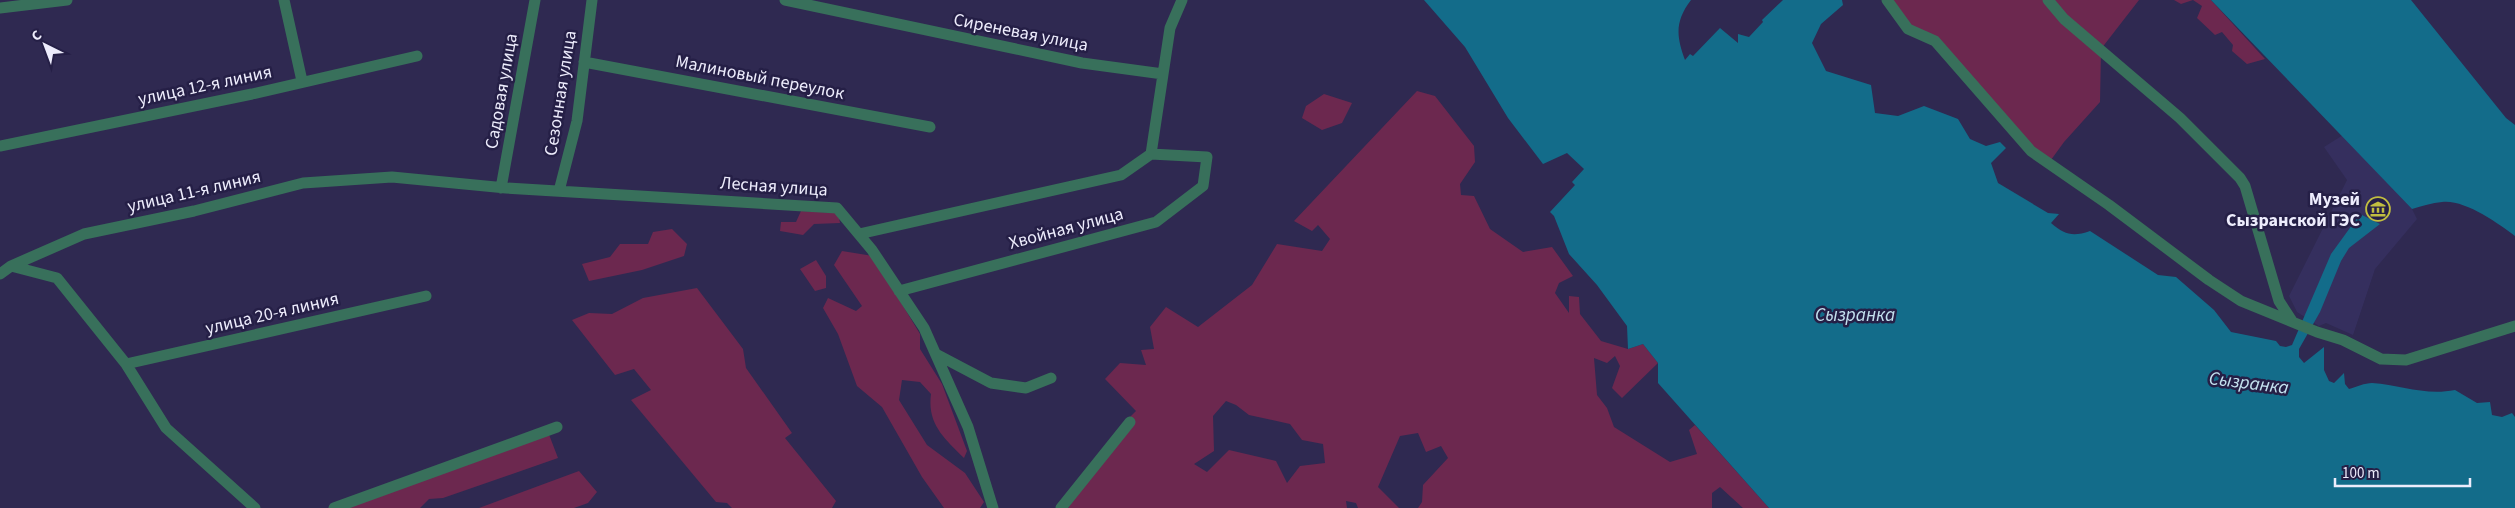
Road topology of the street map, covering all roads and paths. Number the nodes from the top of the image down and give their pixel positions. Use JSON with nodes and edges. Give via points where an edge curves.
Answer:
{"nodes":[{"id":1,"x":67,"y":0,"type":"edge"},
{"id":2,"x":284,"y":0,"type":"edge"},
{"id":3,"x":536,"y":0,"type":"edge"},
{"id":4,"x":592,"y":0,"type":"edge"},
{"id":5,"x":785,"y":0,"type":"edge"},
{"id":6,"x":1182,"y":0,"type":"edge"},
{"id":7,"x":1887,"y":0,"type":"edge"},
{"id":8,"x":2048,"y":0,"type":"edge"},
{"id":9,"x":0,"y":8,"type":"edge"},
{"id":10,"x":417,"y":56,"type":"dead end"},
{"id":11,"x":584,"y":62,"type":"junction"},
{"id":12,"x":1164,"y":74,"type":"junction"},
{"id":13,"x":302,"y":81,"type":"junction"},
{"id":14,"x":930,"y":127,"type":"dead end"},
{"id":15,"x":0,"y":146,"type":"edge"},
{"id":16,"x":1152,"y":154,"type":"junction"},
{"id":17,"x":405,"y":178,"type":"joint"},
{"id":18,"x":501,"y":188,"type":"junction"},
{"id":19,"x":559,"y":191,"type":"junction"},
{"id":20,"x":859,"y":234,"type":"junction"},
{"id":21,"x":11,"y":266,"type":"junction"},
{"id":22,"x":0,"y":274,"type":"edge"},
{"id":23,"x":899,"y":290,"type":"junction"},
{"id":24,"x":426,"y":296,"type":"dead end"},
{"id":25,"x":2295,"y":322,"type":"junction"},
{"id":26,"x":2515,"y":326,"type":"edge"},
{"id":27,"x":936,"y":354,"type":"junction"},
{"id":28,"x":126,"y":364,"type":"junction"},
{"id":29,"x":1051,"y":378,"type":"dead end"},
{"id":30,"x":1130,"y":422,"type":"dead end"},
{"id":31,"x":557,"y":427,"type":"dead end"},
{"id":32,"x":255,"y":508,"type":"edge"},
{"id":33,"x":334,"y":508,"type":"edge"},
{"id":34,"x":993,"y":508,"type":"edge"},
{"id":35,"x":1061,"y":508,"type":"edge"}],
"edges":[{"from":1,"to":9,"type":"street"},
{"from":2,"to":13,"type":"street"},
{"from":3,"to":18,"type":"street","name":"Садовая улица"},
{"from":4,"to":11,"type":"street","name":"Сезонная улица"},
{"from":5,"to":12,"type":"street","name":"Сиреневая улица","via":[[1082,63]]},
{"from":6,"to":12,"type":"street","via":[[1170,28]]},
{"from":7,"to":25,"type":"street","via":[[1908,29],[1935,41],[2031,152],[2241,301]]},
{"from":8,"to":25,"type":"street","via":[[2064,19],[2180,118],[2240,178],[2279,301]]},
{"from":10,"to":13,"type":"street","name":"улица 12-я линия"},
{"from":11,"to":14,"type":"street","name":"Малиновый переулок"},
{"from":11,"to":19,"type":"street","name":"Сезонная улица","via":[[576,121]]},
{"from":12,"to":16,"type":"street"},
{"from":13,"to":15,"type":"street","name":"улица 12-я линия"},
{"from":16,"to":20,"type":"street","via":[[1121,175]]},
{"from":16,"to":23,"type":"street","name":"Хвойная улица","via":[[1207,157],[1203,186],[1156,222]]},
{"from":17,"to":18,"type":"street","name":"Лесная улица"},
{"from":17,"to":21,"type":"street","name":"улица 11-я линия","via":[[303,183],[194,211],[84,234]]},
{"from":18,"to":19,"type":"street","name":"Лесная улица"},
{"from":19,"to":20,"type":"street","name":"Лесная улица","via":[[837,208]]},
{"from":20,"to":23,"type":"street","name":"Лесная улица"},
{"from":21,"to":22,"type":"street","name":"улица 11-я линия"},
{"from":21,"to":28,"type":"street","via":[[57,278]]},
{"from":23,"to":27,"type":"street","name":"Лесная улица","via":[[924,328]]},
{"from":24,"to":28,"type":"street","name":"улица 20-я линия"},
{"from":25,"to":26,"type":"street","via":[[2381,359],[2394,361]]},
{"from":27,"to":29,"type":"street","via":[[991,383],[1026,388]]},
{"from":27,"to":34,"type":"street","name":"Лесная улица","via":[[968,427]]},
{"from":28,"to":32,"type":"street","via":[[166,428]]},
{"from":30,"to":35,"type":"street"},
{"from":31,"to":33,"type":"street"}]}
